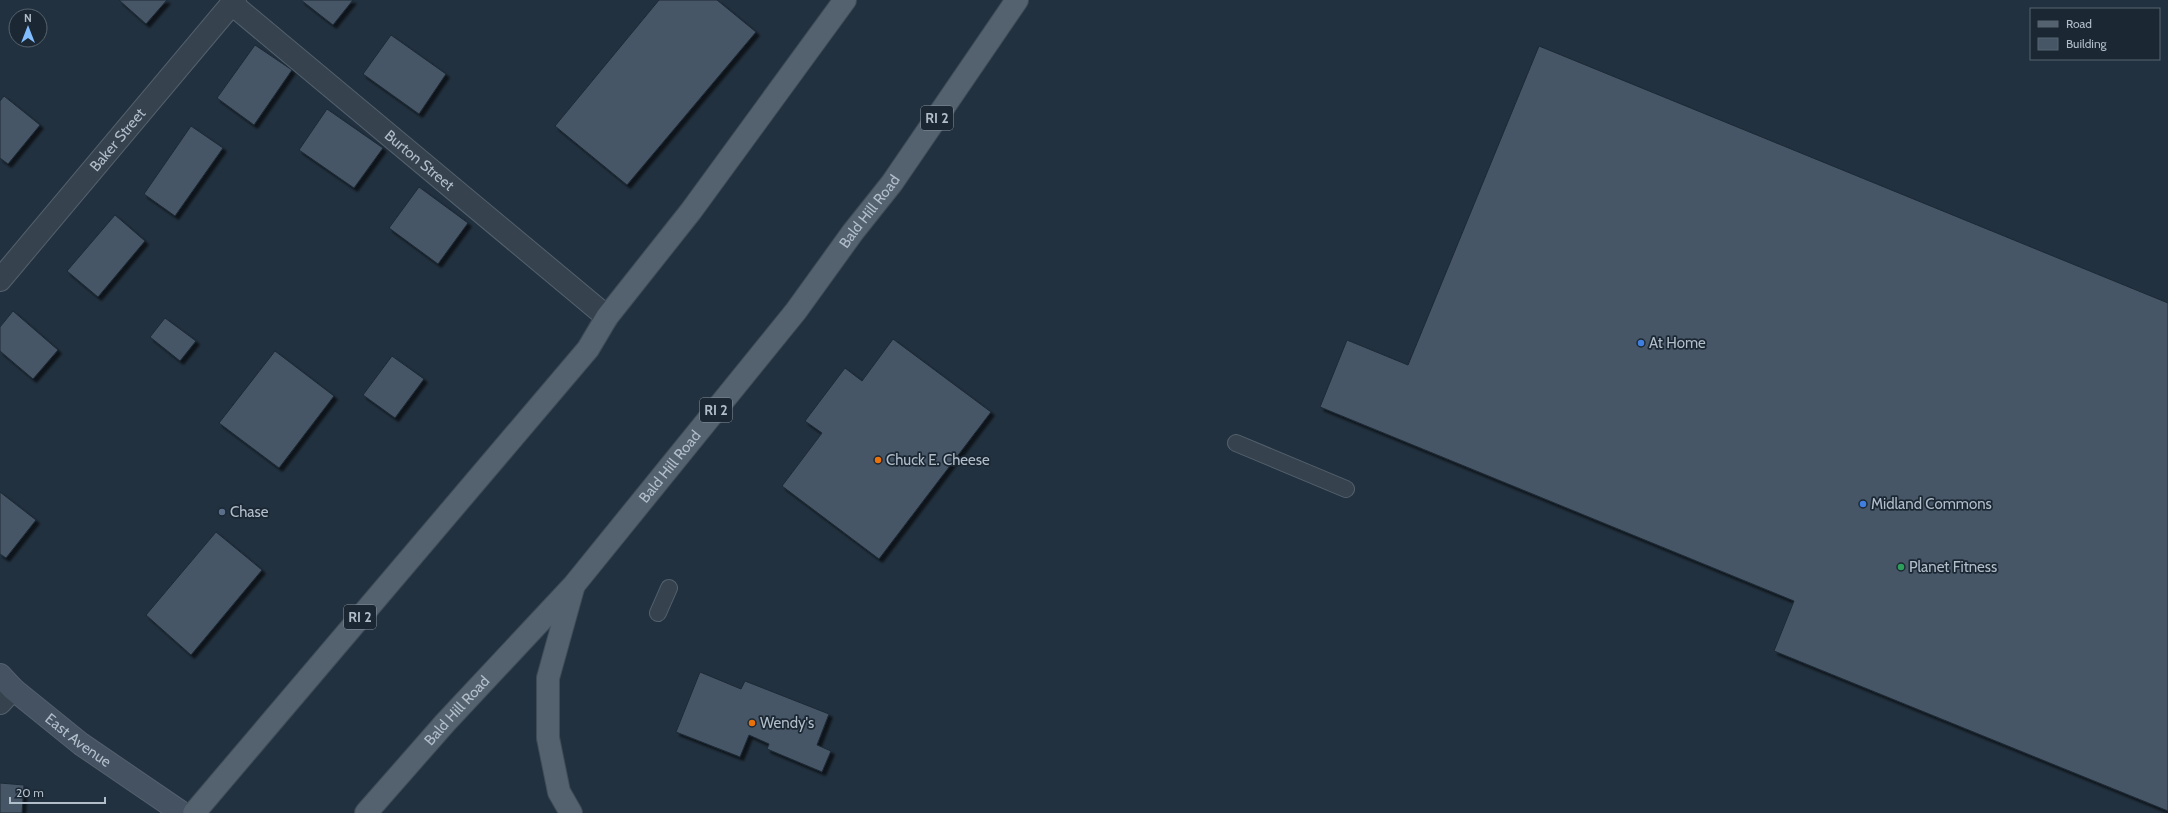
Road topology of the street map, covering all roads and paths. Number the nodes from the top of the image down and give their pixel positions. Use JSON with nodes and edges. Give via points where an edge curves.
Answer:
{"nodes":[{"id":1,"x":845,"y":0,"type":"edge"},
{"id":2,"x":1017,"y":0,"type":"edge"},
{"id":3,"x":233,"y":2,"type":"edge"},
{"id":4,"x":0,"y":280,"type":"edge"},
{"id":5,"x":607,"y":317,"type":"junction"},
{"id":6,"x":1236,"y":443,"type":"dead end"},
{"id":7,"x":1346,"y":489,"type":"dead end"},
{"id":8,"x":574,"y":585,"type":"junction"},
{"id":9,"x":669,"y":588,"type":"dead end"},
{"id":10,"x":658,"y":613,"type":"dead end"},
{"id":11,"x":4,"y":689,"type":"edge"},
{"id":12,"x":182,"y":813,"type":"edge"},
{"id":13,"x":194,"y":813,"type":"edge"},
{"id":14,"x":366,"y":813,"type":"edge"},
{"id":15,"x":571,"y":813,"type":"edge"}],
"edges":[{"from":1,"to":5,"type":"main road","number":"RI 2","via":[[691,211]]},
{"from":2,"to":8,"type":"main road","name":"Bald Hill Road","number":"RI 2","via":[[892,183],[796,311]]},
{"from":3,"to":4,"type":"street","name":"Baker Street"},
{"from":3,"to":5,"type":"street","name":"Burton Street"},
{"from":5,"to":13,"type":"main road","number":"RI 2","via":[[583,355]]},
{"from":6,"to":7,"type":"lane"},
{"from":8,"to":14,"type":"main road","name":"Bald Hill Road","number":"RI 2","via":[[445,723]]},
{"from":8,"to":15,"type":"main road","via":[[548,678],[548,738],[559,792]]},
{"from":9,"to":10,"type":"lane"},
{"from":11,"to":12,"type":"main road","name":"East Avenue"}]}
